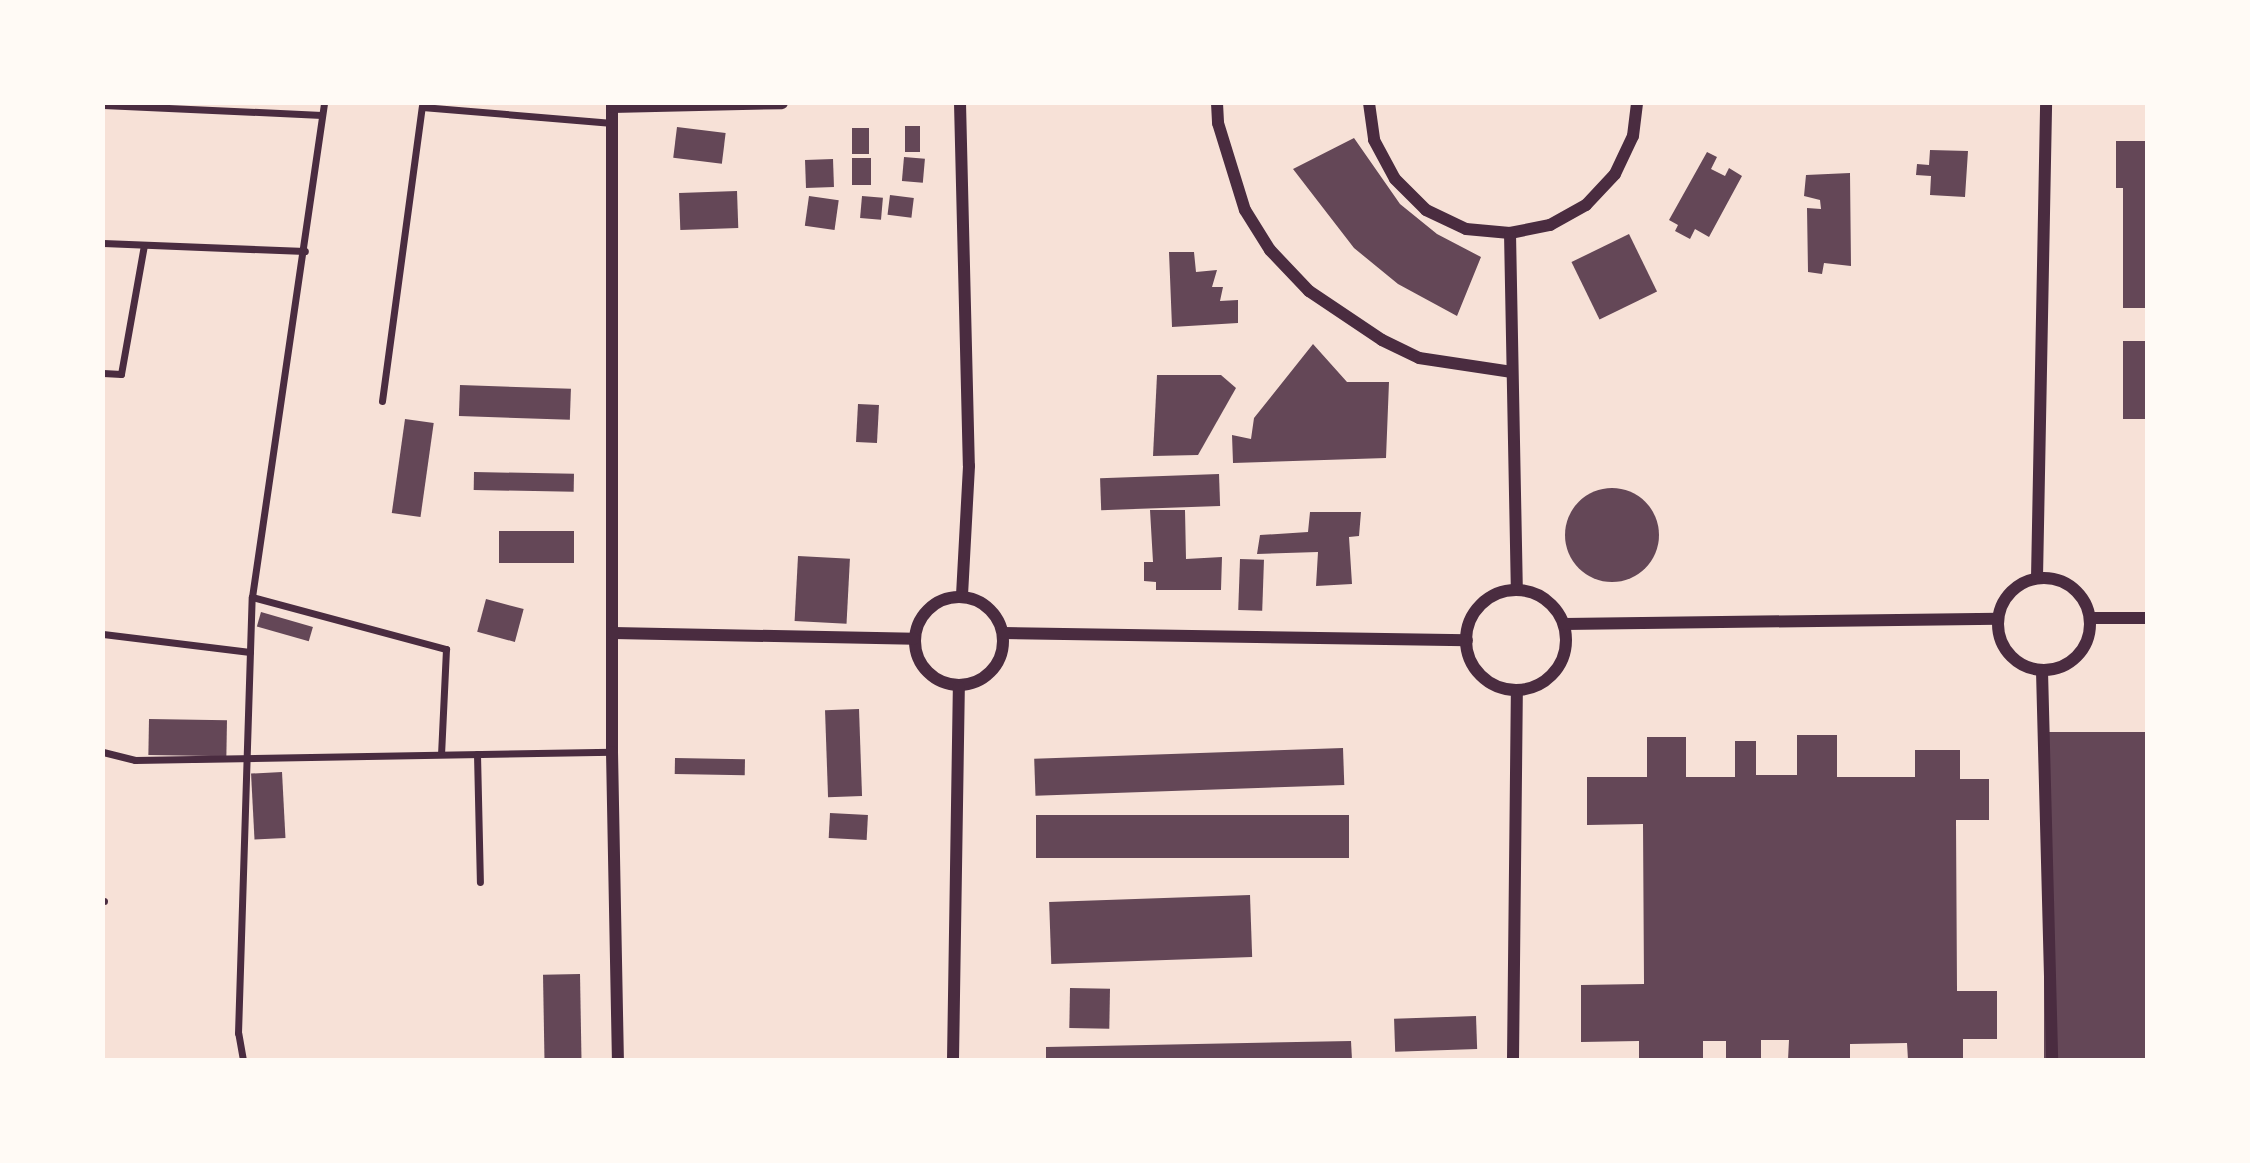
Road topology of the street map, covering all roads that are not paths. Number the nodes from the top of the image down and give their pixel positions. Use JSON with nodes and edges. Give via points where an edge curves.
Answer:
{"nodes":[{"id":1,"x":324,"y":103,"type":"edge"},
{"id":2,"x":782,"y":103,"type":"edge"},
{"id":3,"x":960,"y":103,"type":"edge"},
{"id":4,"x":1217,"y":103,"type":"edge"},
{"id":5,"x":1369,"y":103,"type":"edge"},
{"id":6,"x":1637,"y":103,"type":"edge"},
{"id":7,"x":2046,"y":103,"type":"edge"},
{"id":8,"x":103,"y":105,"type":"edge"},
{"id":9,"x":612,"y":105,"type":"edge"},
{"id":10,"x":323,"y":115,"type":"junction"},
{"id":11,"x":612,"y":123,"type":"junction"},
{"id":12,"x":1510,"y":233,"type":"junction"},
{"id":13,"x":103,"y":243,"type":"edge"},
{"id":14,"x":144,"y":245,"type":"junction"},
{"id":15,"x":305,"y":251,"type":"junction"},
{"id":16,"x":1512,"y":372,"type":"junction"},
{"id":17,"x":103,"y":373,"type":"edge"},
{"id":18,"x":382,"y":401,"type":"dead end"},
{"id":19,"x":2037,"y":578,"type":"junction"},
{"id":20,"x":1517,"y":589,"type":"junction"},
{"id":21,"x":962,"y":596,"type":"junction"},
{"id":22,"x":252,"y":597,"type":"junction"},
{"id":23,"x":2090,"y":618,"type":"junction"},
{"id":24,"x":2147,"y":618,"type":"edge"},
{"id":25,"x":1998,"y":619,"type":"junction"},
{"id":26,"x":1564,"y":624,"type":"junction"},
{"id":27,"x":613,"y":633,"type":"junction"},
{"id":28,"x":1003,"y":633,"type":"junction"},
{"id":29,"x":103,"y":634,"type":"edge"},
{"id":30,"x":914,"y":639,"type":"junction"},
{"id":31,"x":1466,"y":640,"type":"junction"},
{"id":32,"x":250,"y":652,"type":"junction"},
{"id":33,"x":2042,"y":671,"type":"junction"},
{"id":34,"x":959,"y":687,"type":"junction"},
{"id":35,"x":1517,"y":690,"type":"junction"},
{"id":36,"x":103,"y":752,"type":"edge"},
{"id":37,"x":612,"y":752,"type":"junction"},
{"id":38,"x":441,"y":754,"type":"junction"},
{"id":39,"x":477,"y":754,"type":"junction"},
{"id":40,"x":246,"y":756,"type":"junction"},
{"id":41,"x":480,"y":882,"type":"dead end"},
{"id":42,"x":243,"y":1060,"type":"edge"},
{"id":43,"x":618,"y":1060,"type":"edge"},
{"id":44,"x":954,"y":1060,"type":"edge"},
{"id":45,"x":1513,"y":1060,"type":"edge"},
{"id":46,"x":2052,"y":1060,"type":"edge"}],
"edges":[{"from":1,"to":10,"type":"street"},
{"from":2,"to":9,"type":"street"},
{"from":3,"to":21,"type":"street","via":[[969,466]]},
{"from":4,"to":16,"type":"street","via":[[1218,123],[1245,210],[1270,250],[1309,291],[1382,340],[1430,362]]},
{"from":5,"to":12,"type":"street","via":[[1374,140],[1395,179],[1426,210],[1466,229]]},
{"from":6,"to":12,"type":"street","via":[[1633,136],[1615,174],[1587,205],[1550,225]]},
{"from":7,"to":19,"type":"street"},
{"from":8,"to":10,"type":"street"},
{"from":9,"to":11,"type":"street"},
{"from":10,"to":15,"type":"street"},
{"from":11,"to":18,"type":"street","via":[[422,107]]},
{"from":11,"to":27,"type":"street"},
{"from":12,"to":16,"type":"street"},
{"from":13,"to":14,"type":"street"},
{"from":14,"to":15,"type":"street"},
{"from":14,"to":17,"type":"street","via":[[121,374]]},
{"from":15,"to":22,"type":"street"},
{"from":16,"to":20,"type":"street"},
{"from":19,"to":23,"type":"street","via":[[2066,583],[2082,598]]},
{"from":19,"to":25,"type":"street","via":[[2011,592]]},
{"from":20,"to":26,"type":"street","via":[[1546,599]]},
{"from":20,"to":31,"type":"street","via":[[1487,599],[1469,624]]},
{"from":21,"to":28,"type":"street","via":[[984,603],[998,618]]},
{"from":21,"to":30,"type":"street","via":[[941,599],[922,615]]},
{"from":22,"to":32,"type":"street"},
{"from":22,"to":38,"type":"street","via":[[446,649]]},
{"from":23,"to":24,"type":"street"},
{"from":23,"to":33,"type":"street","via":[[2090,631],[2078,656],[2055,670]]},
{"from":25,"to":26,"type":"street"},
{"from":25,"to":33,"type":"street","via":[[2004,648],[2014,660]]},
{"from":26,"to":35,"type":"street","via":[[1564,655],[1557,669],[1546,680]]},
{"from":27,"to":30,"type":"street"},
{"from":27,"to":37,"type":"street"},
{"from":28,"to":31,"type":"street"},
{"from":28,"to":34,"type":"street","via":[[997,665],[978,682]]},
{"from":29,"to":32,"type":"street"},
{"from":30,"to":34,"type":"street","via":[[919,662],[933,679]]},
{"from":31,"to":35,"type":"street","via":[[1469,655],[1487,680]]},
{"from":32,"to":40,"type":"street"},
{"from":33,"to":46,"type":"street"},
{"from":34,"to":44,"type":"street"},
{"from":35,"to":45,"type":"street"},
{"from":36,"to":40,"type":"street","via":[[135,760]]},
{"from":37,"to":39,"type":"street"},
{"from":37,"to":43,"type":"street"},
{"from":38,"to":39,"type":"street"},
{"from":38,"to":40,"type":"street"},
{"from":39,"to":41,"type":"street"},
{"from":40,"to":42,"type":"street","via":[[238,1033]]}]}
